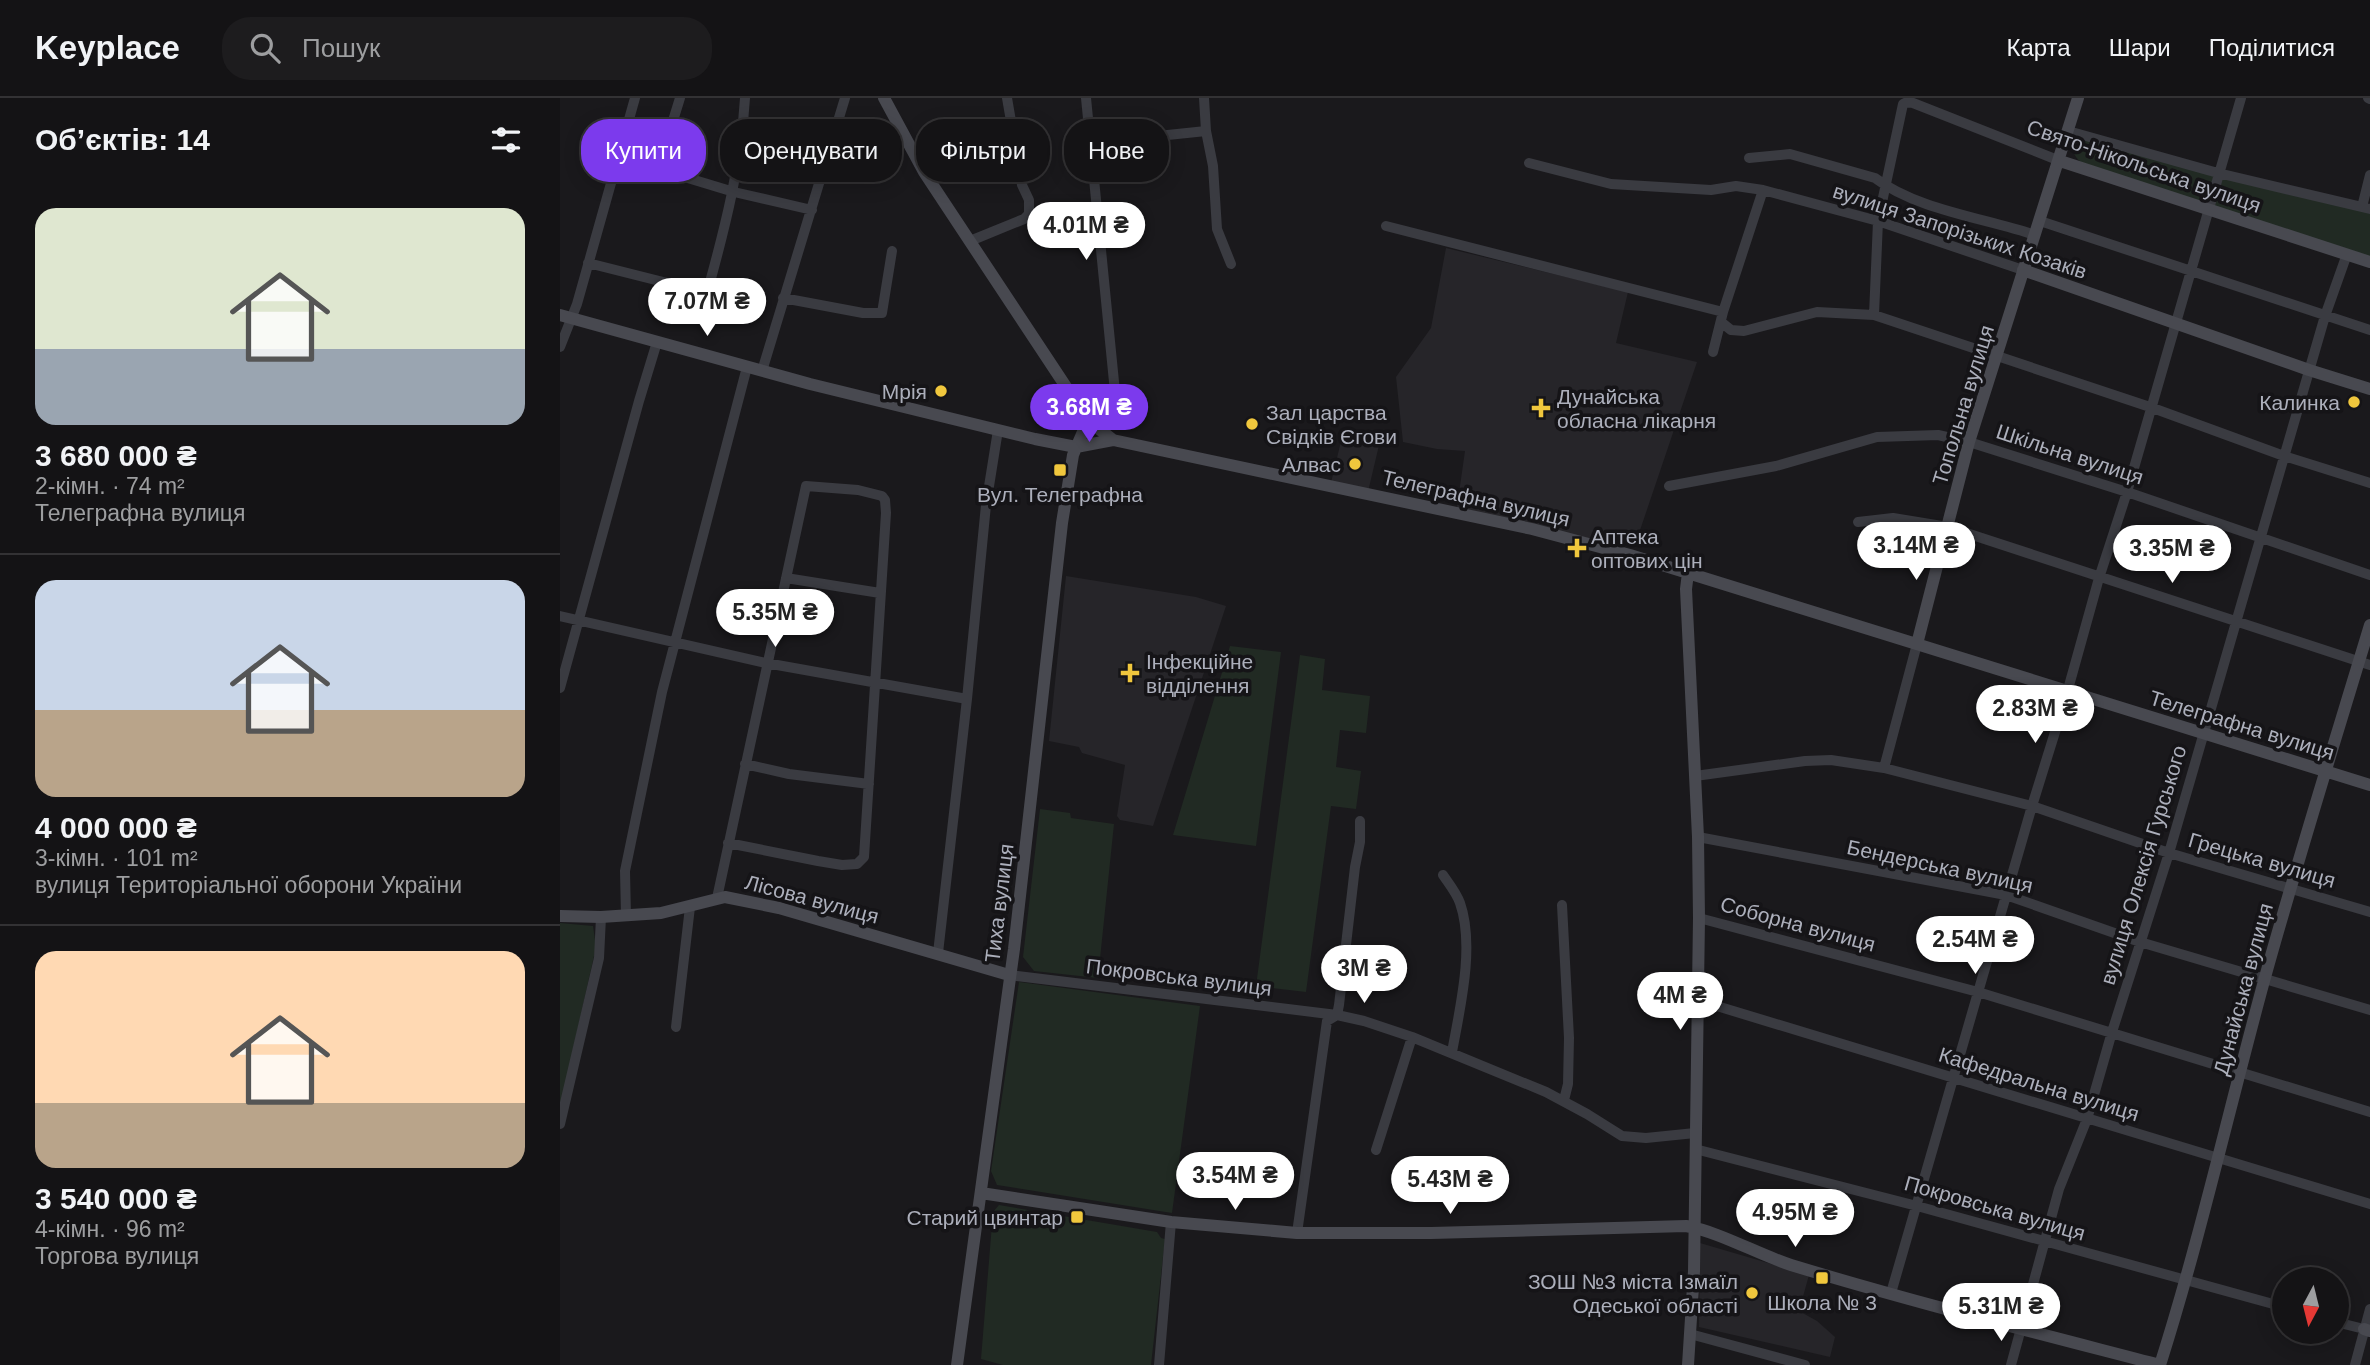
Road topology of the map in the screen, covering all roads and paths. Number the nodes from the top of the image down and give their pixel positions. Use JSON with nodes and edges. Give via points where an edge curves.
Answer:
{"nodes":[{"id":1,"x":635,"y":98,"type":"edge"},
{"id":2,"x":680,"y":98,"type":"edge"},
{"id":3,"x":745,"y":98,"type":"edge"},
{"id":4,"x":845,"y":98,"type":"edge"},
{"id":5,"x":884,"y":98,"type":"edge"},
{"id":6,"x":1007,"y":98,"type":"edge"},
{"id":7,"x":1086,"y":98,"type":"edge"},
{"id":8,"x":1204,"y":98,"type":"edge"},
{"id":9,"x":2078,"y":98,"type":"edge"},
{"id":10,"x":2241,"y":98,"type":"edge"},
{"id":11,"x":629,"y":119,"type":"edge"},
{"id":12,"x":673,"y":119,"type":"edge"},
{"id":13,"x":1088,"y":119,"type":"edge"},
{"id":14,"x":1206,"y":131,"type":"junction"},
{"id":15,"x":2068,"y":131,"type":"junction"},
{"id":16,"x":1169,"y":135,"type":"edge"},
{"id":17,"x":1749,"y":158,"type":"dead end"},
{"id":18,"x":2060,"y":161,"type":"junction"},
{"id":19,"x":1528,"y":163,"type":"dead end"},
{"id":20,"x":2218,"y":173,"type":"junction"},
{"id":21,"x":2370,"y":175,"type":"edge"},
{"id":22,"x":611,"y":182,"type":"edge"},
{"id":23,"x":701,"y":182,"type":"edge"},
{"id":24,"x":1095,"y":182,"type":"edge"},
{"id":25,"x":1885,"y":186,"type":"junction"},
{"id":26,"x":1763,"y":190,"type":"junction"},
{"id":27,"x":734,"y":192,"type":"junction"},
{"id":28,"x":2366,"y":208,"type":"edge"},
{"id":29,"x":2209,"y":209,"type":"junction"},
{"id":30,"x":812,"y":210,"type":"junction"},
{"id":31,"x":1878,"y":221,"type":"junction"},
{"id":32,"x":2040,"y":221,"type":"junction"},
{"id":33,"x":1386,"y":226,"type":"dead end"},
{"id":34,"x":2035,"y":235,"type":"junction"},
{"id":35,"x":970,"y":241,"type":"junction"},
{"id":36,"x":892,"y":251,"type":"dead end"},
{"id":37,"x":2347,"y":254,"type":"junction"},
{"id":38,"x":2370,"y":262,"type":"edge"},
{"id":39,"x":588,"y":263,"type":"junction"},
{"id":40,"x":1231,"y":264,"type":"dead end"},
{"id":41,"x":2024,"y":270,"type":"junction"},
{"id":42,"x":2191,"y":271,"type":"junction"},
{"id":43,"x":783,"y":299,"type":"junction"},
{"id":44,"x":1874,"y":315,"type":"junction"},
{"id":45,"x":566,"y":316,"type":"edge"},
{"id":46,"x":2325,"y":316,"type":"junction"},
{"id":47,"x":1722,"y":317,"type":"junction"},
{"id":48,"x":2176,"y":324,"type":"junction"},
{"id":49,"x":2370,"y":330,"type":"edge"},
{"id":50,"x":657,"y":342,"type":"junction"},
{"id":51,"x":560,"y":347,"type":"edge"},
{"id":52,"x":1713,"y":352,"type":"dead end"},
{"id":53,"x":1997,"y":356,"type":"junction"},
{"id":54,"x":747,"y":367,"type":"junction"},
{"id":55,"x":2309,"y":370,"type":"junction"},
{"id":56,"x":762,"y":371,"type":"junction"},
{"id":57,"x":2370,"y":389,"type":"edge"},
{"id":58,"x":2150,"y":407,"type":"junction"},
{"id":59,"x":1088,"y":420,"type":"junction"},
{"id":60,"x":998,"y":430,"type":"junction"},
{"id":61,"x":1100,"y":431,"type":"junction"},
{"id":62,"x":1113,"y":440,"type":"junction"},
{"id":63,"x":1969,"y":442,"type":"junction"},
{"id":64,"x":1076,"y":447,"type":"junction"},
{"id":65,"x":2284,"y":456,"type":"junction"},
{"id":66,"x":2370,"y":483,"type":"edge"},
{"id":67,"x":1669,"y":486,"type":"dead end"},
{"id":68,"x":2127,"y":492,"type":"junction"},
{"id":69,"x":1858,"y":522,"type":"dead end"},
{"id":70,"x":1948,"y":527,"type":"junction"},
{"id":71,"x":2260,"y":537,"type":"junction"},
{"id":72,"x":1688,"y":573,"type":"junction"},
{"id":73,"x":2370,"y":575,"type":"edge"},
{"id":74,"x":786,"y":578,"type":"junction"},
{"id":75,"x":2099,"y":578,"type":"junction"},
{"id":76,"x":880,"y":593,"type":"junction"},
{"id":77,"x":560,"y":616,"type":"edge"},
{"id":78,"x":578,"y":622,"type":"junction"},
{"id":79,"x":2235,"y":622,"type":"junction"},
{"id":80,"x":2370,"y":625,"type":"edge"},
{"id":81,"x":673,"y":643,"type":"junction"},
{"id":82,"x":1917,"y":644,"type":"junction"},
{"id":83,"x":766,"y":663,"type":"junction"},
{"id":84,"x":2365,"y":663,"type":"edge"},
{"id":85,"x":874,"y":682,"type":"junction"},
{"id":86,"x":560,"y":688,"type":"edge"},
{"id":87,"x":2067,"y":691,"type":"junction"},
{"id":88,"x":967,"y":699,"type":"junction"},
{"id":89,"x":2202,"y":733,"type":"junction"},
{"id":90,"x":745,"y":764,"type":"junction"},
{"id":91,"x":1884,"y":768,"type":"junction"},
{"id":92,"x":2326,"y":771,"type":"junction"},
{"id":93,"x":1695,"y":776,"type":"junction"},
{"id":94,"x":869,"y":784,"type":"junction"},
{"id":95,"x":2370,"y":785,"type":"edge"},
{"id":96,"x":2032,"y":806,"type":"junction"},
{"id":97,"x":1360,"y":821,"type":"dead end"},
{"id":98,"x":1698,"y":837,"type":"junction"},
{"id":99,"x":728,"y":843,"type":"junction"},
{"id":100,"x":2169,"y":852,"type":"junction"},
{"id":101,"x":1443,"y":875,"type":"dead end"},
{"id":102,"x":2290,"y":888,"type":"junction"},
{"id":103,"x":2006,"y":895,"type":"junction"},
{"id":104,"x":717,"y":898,"type":"junction"},
{"id":105,"x":1562,"y":905,"type":"dead end"},
{"id":106,"x":690,"y":907,"type":"junction"},
{"id":107,"x":2370,"y":912,"type":"edge"},
{"id":108,"x":560,"y":916,"type":"edge"},
{"id":109,"x":626,"y":916,"type":"junction"},
{"id":110,"x":601,"y":917,"type":"junction"},
{"id":111,"x":1699,"y":918,"type":"junction"},
{"id":112,"x":2140,"y":942,"type":"junction"},
{"id":113,"x":937,"y":953,"type":"junction"},
{"id":114,"x":1009,"y":975,"type":"junction"},
{"id":115,"x":2264,"y":980,"type":"junction"},
{"id":116,"x":1978,"y":992,"type":"junction"},
{"id":117,"x":1697,"y":1000,"type":"junction"},
{"id":118,"x":2370,"y":1010,"type":"edge"},
{"id":119,"x":1337,"y":1015,"type":"junction"},
{"id":120,"x":676,"y":1027,"type":"dead end"},
{"id":121,"x":2112,"y":1032,"type":"junction"},
{"id":122,"x":1412,"y":1037,"type":"junction"},
{"id":123,"x":1452,"y":1052,"type":"junction"},
{"id":124,"x":2239,"y":1073,"type":"junction"},
{"id":125,"x":1955,"y":1078,"type":"junction"},
{"id":126,"x":1564,"y":1100,"type":"junction"},
{"id":127,"x":2370,"y":1112,"type":"edge"},
{"id":128,"x":2087,"y":1119,"type":"junction"},
{"id":129,"x":560,"y":1124,"type":"edge"},
{"id":130,"x":1695,"y":1133,"type":"junction"},
{"id":131,"x":1695,"y":1149,"type":"junction"},
{"id":132,"x":1376,"y":1150,"type":"dead end"},
{"id":133,"x":2216,"y":1158,"type":"junction"},
{"id":134,"x":981,"y":1194,"type":"junction"},
{"id":135,"x":2370,"y":1204,"type":"edge"},
{"id":136,"x":1917,"y":1206,"type":"junction"},
{"id":137,"x":1171,"y":1222,"type":"junction"},
{"id":138,"x":1694,"y":1227,"type":"junction"},
{"id":139,"x":1297,"y":1233,"type":"junction"},
{"id":140,"x":2046,"y":1243,"type":"junction"},
{"id":141,"x":2187,"y":1281,"type":"junction"},
{"id":142,"x":1891,"y":1293,"type":"junction"},
{"id":143,"x":2272,"y":1304,"type":"edge"},
{"id":144,"x":2370,"y":1309,"type":"edge"},
{"id":145,"x":2349,"y":1325,"type":"edge"},
{"id":146,"x":2021,"y":1330,"type":"junction"},
{"id":147,"x":2367,"y":1330,"type":"edge"},
{"id":148,"x":1690,"y":1334,"type":"junction"},
{"id":149,"x":957,"y":1365,"type":"edge"},
{"id":150,"x":1159,"y":1365,"type":"edge"},
{"id":151,"x":1688,"y":1365,"type":"edge"},
{"id":152,"x":1805,"y":1365,"type":"edge"},
{"id":153,"x":2011,"y":1365,"type":"edge"},
{"id":154,"x":2160,"y":1365,"type":"edge"},
{"id":155,"x":2355,"y":1365,"type":"edge"}],
"edges":[{"from":1,"to":11,"type":"street"},
{"from":2,"to":12,"type":"street"},
{"from":3,"to":27,"type":"street"},
{"from":4,"to":30,"type":"street"},
{"from":5,"to":35,"type":"main road","via":[[924,172]]},
{"from":6,"to":35,"type":"street","via":[[1029,214]]},
{"from":7,"to":13,"type":"street"},
{"from":8,"to":14,"type":"street"},
{"from":9,"to":15,"type":"main road","name":"Топольна вулиця"},
{"from":10,"to":20,"type":"street"},
{"from":14,"to":16,"type":"street"},
{"from":14,"to":40,"type":"street","via":[[1217,229]]},
{"from":15,"to":18,"type":"main road","name":"Топольна вулиця"},
{"from":15,"to":20,"type":"street"},
{"from":17,"to":25,"type":"street","via":[[1790,154],[1875,178]]},
{"from":18,"to":25,"type":"street","name":"Свято-Нікольська вулиця","via":[[1907,102],[1900,111]]},
{"from":18,"to":29,"type":"main road","name":"Свято-Нікольська вулиця"},
{"from":18,"to":32,"type":"main road","name":"Топольна вулиця"},
{"from":19,"to":26,"type":"street","name":"вулиця Запорізьких Козаків","via":[[1611,184]]},
{"from":20,"to":28,"type":"street"},
{"from":20,"to":29,"type":"street"},
{"from":21,"to":28,"type":"street"},
{"from":22,"to":39,"type":"street"},
{"from":23,"to":27,"type":"street"},
{"from":24,"to":61,"type":"street","via":[[1115,392],[1112,418]]},
{"from":25,"to":31,"type":"street"},
{"from":25,"to":34,"type":"street","via":[[1934,206]]},
{"from":26,"to":31,"type":"street","name":"вулиця Запорізьких Козаків"},
{"from":26,"to":47,"type":"street"},
{"from":27,"to":30,"type":"street"},
{"from":27,"to":39,"type":"street","via":[[707,293]]},
{"from":29,"to":37,"type":"main road","name":"Свято-Нікольська вулиця"},
{"from":29,"to":42,"type":"street"},
{"from":30,"to":43,"type":"street"},
{"from":31,"to":41,"type":"street","name":"вулиця Запорізьких Козаків"},
{"from":31,"to":44,"type":"street"},
{"from":32,"to":34,"type":"main road","name":"Топольна вулиця"},
{"from":32,"to":42,"type":"street"},
{"from":33,"to":47,"type":"street"},
{"from":34,"to":41,"type":"main road","name":"Топольна вулиця"},
{"from":35,"to":59,"type":"main road"},
{"from":36,"to":43,"type":"street","via":[[882,313]]},
{"from":37,"to":38,"type":"main road","name":"Свято-Нікольська вулиця"},
{"from":37,"to":46,"type":"street","name":"вулиця Олексія Гурського"},
{"from":39,"to":45,"type":"street"},
{"from":41,"to":48,"type":"main road","name":"вулиця Запорізьких Козаків"},
{"from":41,"to":53,"type":"main road","name":"Топольна вулиця"},
{"from":42,"to":46,"type":"street"},
{"from":42,"to":48,"type":"street"},
{"from":43,"to":56,"type":"street"},
{"from":44,"to":47,"type":"street","via":[[1817,312],[1744,331],[1731,330]]},
{"from":44,"to":53,"type":"street"},
{"from":45,"to":50,"type":"main road","name":"Телеграфна вулиця"},
{"from":45,"to":51,"type":"street"},
{"from":46,"to":49,"type":"street"},
{"from":46,"to":55,"type":"street","name":"вулиця Олексія Гурського"},
{"from":47,"to":52,"type":"street"},
{"from":48,"to":55,"type":"main road","name":"вулиця Запорізьких Козаків"},
{"from":48,"to":58,"type":"street"},
{"from":50,"to":54,"type":"main road","name":"Телеграфна вулиця"},
{"from":50,"to":78,"type":"street"},
{"from":53,"to":58,"type":"street"},
{"from":53,"to":63,"type":"main road","name":"Топольна вулиця"},
{"from":54,"to":56,"type":"main road","name":"Телеграфна вулиця"},
{"from":54,"to":81,"type":"street"},
{"from":55,"to":57,"type":"main road","name":"вулиця Запорізьких Козаків"},
{"from":55,"to":65,"type":"street","name":"вулиця Олексія Гурського"},
{"from":56,"to":60,"type":"main road","name":"Телеграфна вулиця"},
{"from":58,"to":65,"type":"street"},
{"from":58,"to":68,"type":"street"},
{"from":59,"to":61,"type":"main road"},
{"from":59,"to":64,"type":"main road","name":"Тиха вулиця"},
{"from":60,"to":64,"type":"main road","name":"Телеграфна вулиця"},
{"from":60,"to":88,"type":"street"},
{"from":61,"to":62,"type":"main road"},
{"from":62,"to":64,"type":"main road","name":"Телеграфна вулиця"},
{"from":62,"to":72,"type":"main road","name":"Телеграфна вулиця","via":[[1532,529]]},
{"from":63,"to":67,"type":"street","name":"Шкільна вулиця","via":[[1938,435],[1877,437],[1776,466]]},
{"from":63,"to":68,"type":"street","name":"Шкільна вулиця"},
{"from":63,"to":70,"type":"main road","name":"Топольна вулиця"},
{"from":64,"to":114,"type":"main road","name":"Тиха вулиця","via":[[1062,523]]},
{"from":65,"to":66,"type":"street"},
{"from":65,"to":71,"type":"street","name":"вулиця Олексія Гурського"},
{"from":68,"to":71,"type":"street","name":"Шкільна вулиця"},
{"from":68,"to":75,"type":"street"},
{"from":69,"to":70,"type":"street","via":[[1893,518]]},
{"from":70,"to":75,"type":"street"},
{"from":70,"to":82,"type":"main road","name":"Топольна вулиця"},
{"from":71,"to":73,"type":"street","name":"Шкільна вулиця"},
{"from":71,"to":79,"type":"street","name":"вулиця Олексія Гурського"},
{"from":72,"to":82,"type":"main road","name":"Телеграфна вулиця"},
{"from":72,"to":93,"type":"main road"},
{"from":74,"to":76,"type":"street"},
{"from":74,"to":76,"type":"street","via":[[806,486],[858,490],[885,500]]},
{"from":74,"to":83,"type":"street"},
{"from":75,"to":79,"type":"street"},
{"from":75,"to":87,"type":"street"},
{"from":76,"to":85,"type":"street"},
{"from":77,"to":78,"type":"street"},
{"from":78,"to":81,"type":"street"},
{"from":78,"to":86,"type":"street"},
{"from":79,"to":84,"type":"street"},
{"from":79,"to":89,"type":"street","name":"вулиця Олексія Гурського"},
{"from":80,"to":84,"type":"main road","name":"Дунайська вулиця"},
{"from":81,"to":83,"type":"street"},
{"from":81,"to":109,"type":"street","via":[[626,865]]},
{"from":82,"to":87,"type":"main road","name":"Телеграфна вулиця"},
{"from":82,"to":91,"type":"street","name":"Топольна вулиця"},
{"from":83,"to":85,"type":"street"},
{"from":83,"to":90,"type":"street"},
{"from":84,"to":92,"type":"main road","name":"Дунайська вулиця"},
{"from":85,"to":88,"type":"street"},
{"from":85,"to":94,"type":"street"},
{"from":87,"to":89,"type":"main road","name":"Телеграфна вулиця"},
{"from":87,"to":96,"type":"street"},
{"from":88,"to":113,"type":"street"},
{"from":89,"to":92,"type":"main road","name":"Телеграфна вулиця"},
{"from":89,"to":100,"type":"street","name":"вулиця Олексія Гурського"},
{"from":90,"to":94,"type":"street"},
{"from":90,"to":99,"type":"street"},
{"from":91,"to":93,"type":"street","name":"Грецька вулиця","via":[[1819,760]]},
{"from":91,"to":96,"type":"street","name":"Грецька вулиця"},
{"from":92,"to":95,"type":"main road","name":"Телеграфна вулиця"},
{"from":92,"to":102,"type":"main road","name":"Дунайська вулиця"},
{"from":93,"to":98,"type":"main road"},
{"from":94,"to":99,"type":"street","via":[[866,852],[857,864],[833,864]]},
{"from":96,"to":100,"type":"street","name":"Грецька вулиця"},
{"from":96,"to":103,"type":"street"},
{"from":97,"to":119,"type":"street"},
{"from":98,"to":103,"type":"street","name":"Бендерська вулиця"},
{"from":98,"to":111,"type":"main road"},
{"from":99,"to":104,"type":"street"},
{"from":100,"to":102,"type":"street","name":"Грецька вулиця"},
{"from":100,"to":112,"type":"street","name":"вулиця Олексія Гурського"},
{"from":101,"to":123,"type":"street","via":[[1458,898],[1465,923],[1465,974]]},
{"from":102,"to":107,"type":"street","name":"Грецька вулиця"},
{"from":102,"to":115,"type":"main road","name":"Дунайська вулиця"},
{"from":103,"to":112,"type":"street","name":"Бендерська вулиця"},
{"from":103,"to":116,"type":"street"},
{"from":104,"to":106,"type":"main road","name":"Лісова вулиця"},
{"from":104,"to":113,"type":"main road","name":"Лісова вулиця","via":[[762,903]]},
{"from":105,"to":126,"type":"street","via":[[1570,1046]]},
{"from":106,"to":109,"type":"main road","name":"Лісова вулиця"},
{"from":106,"to":120,"type":"street"},
{"from":108,"to":110,"type":"main road","name":"Лісова вулиця"},
{"from":109,"to":110,"type":"main road","name":"Лісова вулиця"},
{"from":110,"to":129,"type":"street","via":[[599,958]]},
{"from":111,"to":116,"type":"street","name":"Соборна вулиця"},
{"from":111,"to":117,"type":"main road"},
{"from":112,"to":115,"type":"street","name":"Бендерська вулиця"},
{"from":112,"to":121,"type":"street","name":"вулиця Олексія Гурського"},
{"from":113,"to":114,"type":"main road","name":"Лісова вулиця"},
{"from":114,"to":119,"type":"street","name":"Покровська вулиця"},
{"from":114,"to":134,"type":"main road","name":"Тиха вулиця"},
{"from":115,"to":118,"type":"street","name":"Бендерська вулиця"},
{"from":115,"to":124,"type":"main road","name":"Дунайська вулиця"},
{"from":116,"to":121,"type":"street","name":"Соборна вулиця"},
{"from":116,"to":125,"type":"street"},
{"from":117,"to":125,"type":"street","name":"Кафедральна вулиця"},
{"from":117,"to":130,"type":"main road"},
{"from":119,"to":122,"type":"street","name":"Покровська вулиця"},
{"from":119,"to":139,"type":"street","via":[[1327,1021]]},
{"from":121,"to":124,"type":"street","name":"Соборна вулиця"},
{"from":121,"to":128,"type":"street","name":"вулиця Олексія Гурського"},
{"from":122,"to":123,"type":"street","name":"Покровська вулиця"},
{"from":122,"to":132,"type":"street"},
{"from":123,"to":126,"type":"street","name":"Покровська вулиця"},
{"from":124,"to":127,"type":"street","name":"Соборна вулиця"},
{"from":124,"to":133,"type":"main road","name":"Дунайська вулиця"},
{"from":125,"to":128,"type":"street","name":"Кафедральна вулиця"},
{"from":125,"to":136,"type":"street"},
{"from":126,"to":130,"type":"street","name":"Покровська вулиця","via":[[1627,1138]]},
{"from":128,"to":133,"type":"street","name":"Кафедральна вулиця"},
{"from":128,"to":140,"type":"street","name":"вулиця Олексія Гурського","via":[[2059,1189]]},
{"from":130,"to":131,"type":"main road"},
{"from":131,"to":136,"type":"street","name":"Покровська вулиця"},
{"from":131,"to":138,"type":"main road"},
{"from":133,"to":135,"type":"street","name":"Кафедральна вулиця"},
{"from":133,"to":141,"type":"main road","name":"Дунайська вулиця"},
{"from":134,"to":137,"type":"main road"},
{"from":134,"to":149,"type":"main road","name":"Тиха вулиця"},
{"from":136,"to":140,"type":"street","name":"Покровська вулиця"},
{"from":136,"to":142,"type":"street"},
{"from":137,"to":139,"type":"main road"},
{"from":137,"to":150,"type":"street"},
{"from":138,"to":139,"type":"main road"},
{"from":138,"to":142,"type":"main road","via":[[1788,1264]]},
{"from":138,"to":148,"type":"main road"},
{"from":140,"to":141,"type":"street","name":"Покровська вулиця"},
{"from":140,"to":146,"type":"street","name":"вулиця Олексія Гурського"},
{"from":141,"to":143,"type":"street","name":"Покровська вулиця"},
{"from":141,"to":154,"type":"main road","name":"Дунайська вулиця"},
{"from":142,"to":146,"type":"main road"},
{"from":144,"to":147,"type":"street"},
{"from":145,"to":147,"type":"street"},
{"from":146,"to":153,"type":"street","name":"вулиця Олексія Гурського"},
{"from":146,"to":154,"type":"main road"},
{"from":147,"to":155,"type":"street"},
{"from":148,"to":151,"type":"main road"},
{"from":148,"to":152,"type":"street"}]}
